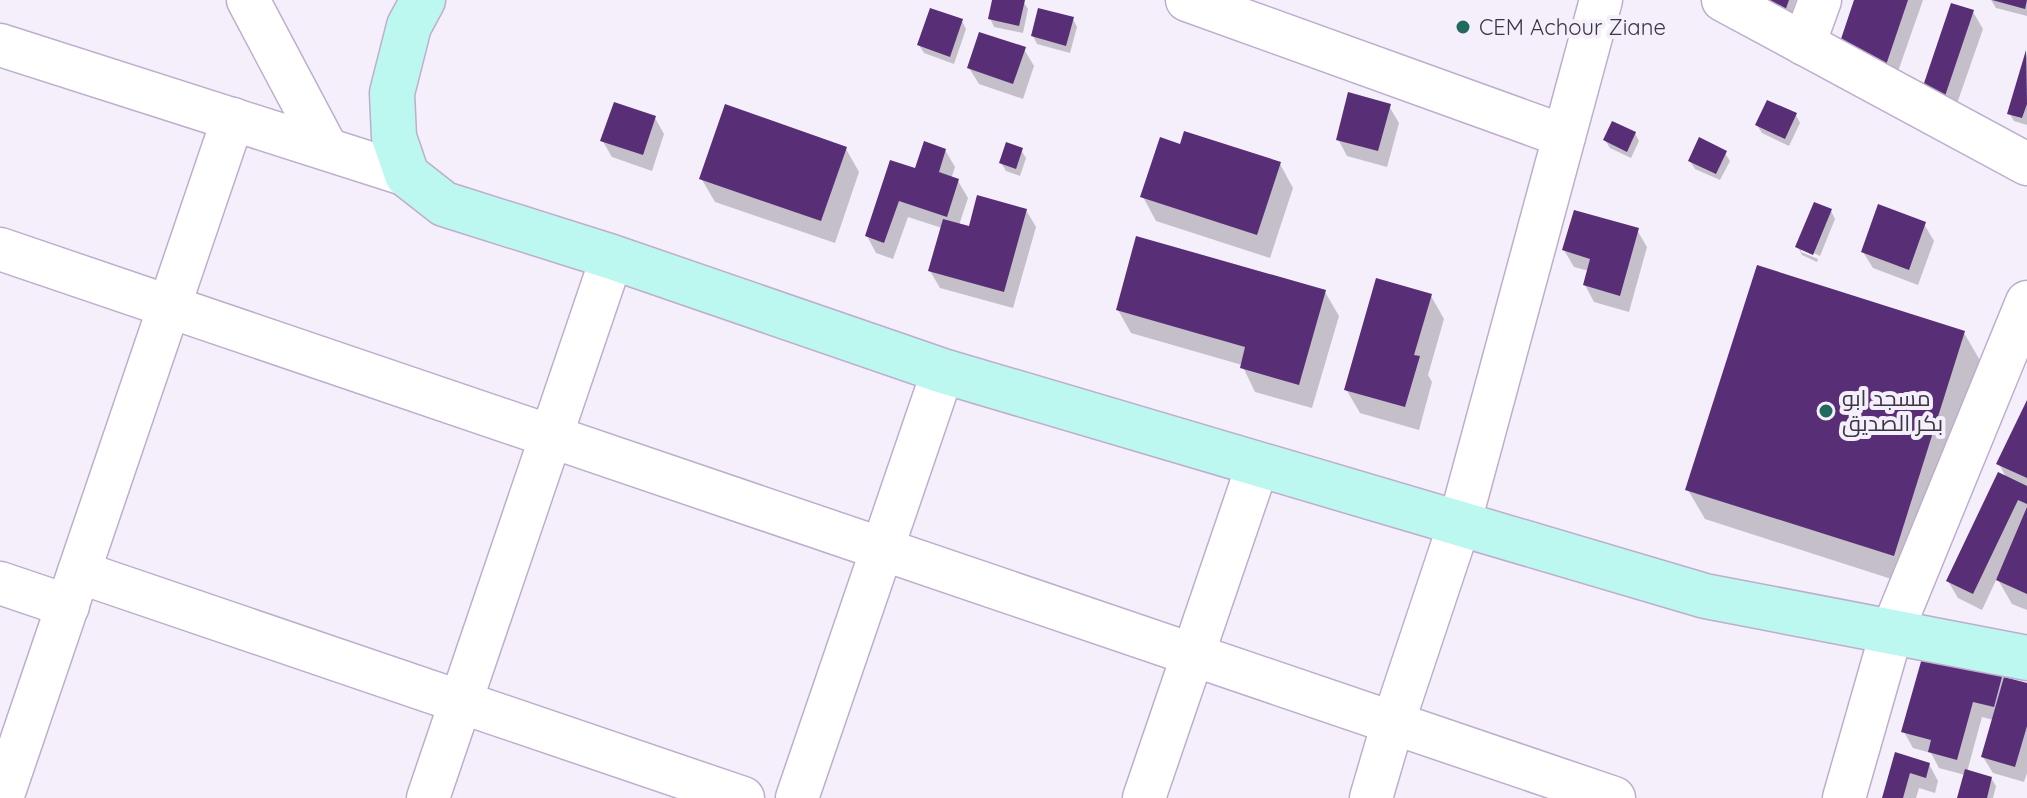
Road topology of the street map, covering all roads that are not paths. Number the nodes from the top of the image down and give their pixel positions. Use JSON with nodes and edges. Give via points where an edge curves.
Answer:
{"nodes":[{"id":1,"x":248,"y":0,"type":"edge"},
{"id":2,"x":423,"y":0,"type":"edge"},
{"id":3,"x":1187,"y":0,"type":"edge"},
{"id":4,"x":1601,"y":0,"type":"edge"},
{"id":5,"x":1723,"y":0,"type":"edge"},
{"id":6,"x":1820,"y":0,"type":"edge"},
{"id":7,"x":1804,"y":44,"type":"junction"},
{"id":8,"x":0,"y":45,"type":"edge"},
{"id":9,"x":233,"y":119,"type":"junction"},
{"id":10,"x":1564,"y":136,"type":"junction"},
{"id":11,"x":327,"y":149,"type":"junction"},
{"id":12,"x":2027,"y":164,"type":"edge"},
{"id":13,"x":407,"y":175,"type":"junction"},
{"id":14,"x":0,"y":249,"type":"edge"},
{"id":15,"x":612,"y":257,"type":"junction"},
{"id":16,"x":2027,"y":302,"type":"edge"},
{"id":17,"x":169,"y":307,"type":"junction"},
{"id":18,"x":943,"y":371,"type":"junction"},
{"id":19,"x":551,"y":437,"type":"junction"},
{"id":20,"x":1258,"y":464,"type":"junction"},
{"id":21,"x":1459,"y":525,"type":"junction"},
{"id":22,"x":882,"y":549,"type":"junction"},
{"id":23,"x":0,"y":583,"type":"edge"},
{"id":24,"x":73,"y":589,"type":"junction"},
{"id":25,"x":1891,"y":634,"type":"junction"},
{"id":26,"x":1193,"y":655,"type":"junction"},
{"id":27,"x":2027,"y":658,"type":"edge"},
{"id":28,"x":460,"y":702,"type":"junction"},
{"id":29,"x":1393,"y":723,"type":"junction"},
{"id":30,"x":2,"y":798,"type":"edge"},
{"id":31,"x":428,"y":798,"type":"edge"},
{"id":32,"x":743,"y":798,"type":"edge"},
{"id":33,"x":797,"y":798,"type":"edge"},
{"id":34,"x":1144,"y":798,"type":"edge"},
{"id":35,"x":1371,"y":798,"type":"edge"},
{"id":36,"x":1614,"y":798,"type":"edge"},
{"id":37,"x":1844,"y":798,"type":"edge"}],
"edges":[{"from":1,"to":11,"type":"street"},
{"from":2,"to":13,"type":"main road","via":[[409,26],[392,93],[394,137]]},
{"from":3,"to":10,"type":"street"},
{"from":4,"to":10,"type":"street"},
{"from":5,"to":7,"type":"street"},
{"from":6,"to":7,"type":"street"},
{"from":7,"to":12,"type":"street"},
{"from":8,"to":9,"type":"street"},
{"from":9,"to":11,"type":"street"},
{"from":9,"to":17,"type":"street"},
{"from":10,"to":21,"type":"street"},
{"from":11,"to":13,"type":"street"},
{"from":13,"to":15,"type":"main road","via":[[444,204]]},
{"from":14,"to":17,"type":"street"},
{"from":15,"to":18,"type":"main road"},
{"from":15,"to":19,"type":"street"},
{"from":16,"to":25,"type":"street"},
{"from":17,"to":19,"type":"street"},
{"from":17,"to":24,"type":"street"},
{"from":18,"to":20,"type":"main road"},
{"from":18,"to":22,"type":"street"},
{"from":19,"to":22,"type":"street"},
{"from":19,"to":28,"type":"street"},
{"from":20,"to":21,"type":"main road"},
{"from":20,"to":26,"type":"street"},
{"from":21,"to":25,"type":"main road","via":[[1705,596]]},
{"from":21,"to":29,"type":"street"},
{"from":22,"to":26,"type":"street"},
{"from":22,"to":33,"type":"street"},
{"from":23,"to":24,"type":"street"},
{"from":24,"to":28,"type":"street"},
{"from":24,"to":30,"type":"street"},
{"from":25,"to":27,"type":"main road"},
{"from":25,"to":37,"type":"street"},
{"from":26,"to":29,"type":"street"},
{"from":26,"to":34,"type":"street"},
{"from":28,"to":31,"type":"street"},
{"from":28,"to":32,"type":"street"},
{"from":29,"to":35,"type":"street"},
{"from":29,"to":36,"type":"street"}]}
